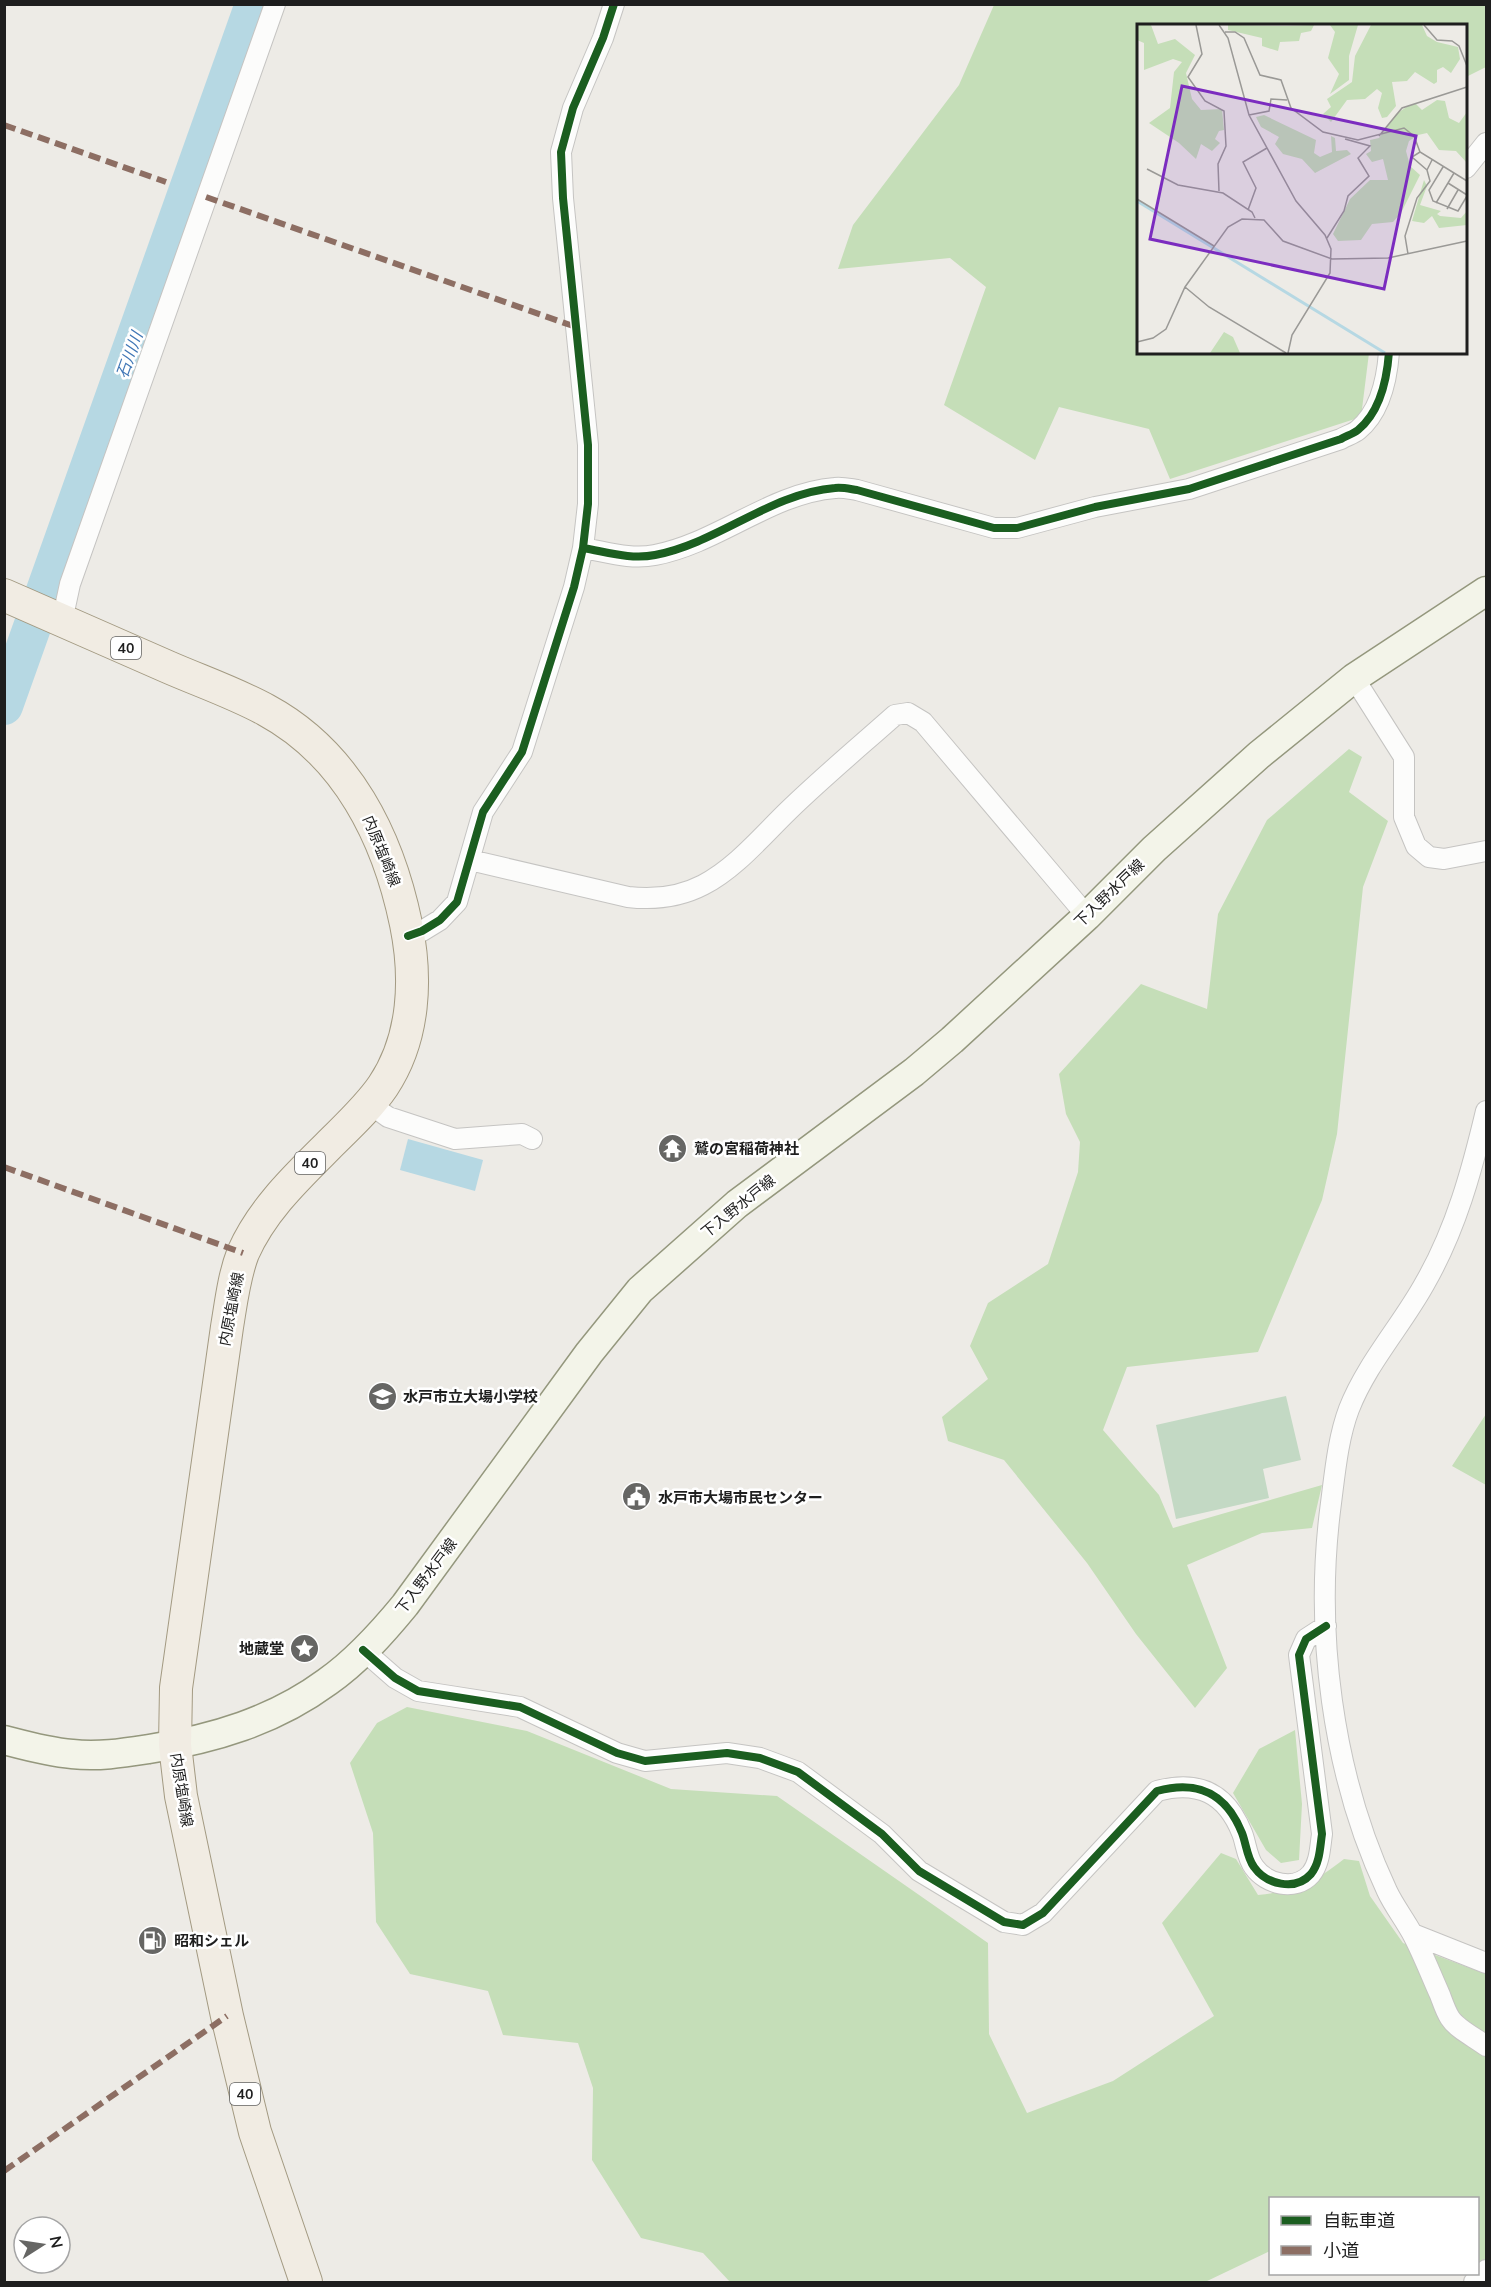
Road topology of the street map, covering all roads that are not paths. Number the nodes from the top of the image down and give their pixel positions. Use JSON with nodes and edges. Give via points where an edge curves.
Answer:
{"nodes":[{"id":1,"x":275,"y":4,"type":"edge"},
{"id":2,"x":614,"y":4,"type":"edge"},
{"id":3,"x":1486,"y":143,"type":"edge"},
{"id":4,"x":1467,"y":167,"type":"edge"},
{"id":5,"x":1389,"y":354,"type":"edge"},
{"id":6,"x":583,"y":548,"type":"junction"},
{"id":7,"x":1486,"y":591,"type":"edge"},
{"id":8,"x":37,"y":610,"type":"edge"},
{"id":9,"x":1354,"y":678,"type":"junction"},
{"id":10,"x":1486,"y":851,"type":"edge"},
{"id":11,"x":470,"y":860,"type":"junction"},
{"id":12,"x":1087,"y":916,"type":"junction"},
{"id":13,"x":408,"y":936,"type":"junction"},
{"id":14,"x":370,"y":1104,"type":"junction"},
{"id":15,"x":1486,"y":1111,"type":"edge"},
{"id":16,"x":532,"y":1139,"type":"dead end"},
{"id":17,"x":1326,"y":1626,"type":"junction"},
{"id":18,"x":363,"y":1650,"type":"junction"},
{"id":19,"x":4,"y":1740,"type":"edge"},
{"id":20,"x":175,"y":1745,"type":"junction"},
{"id":21,"x":1413,"y":1934,"type":"junction"},
{"id":22,"x":1486,"y":1963,"type":"edge"},
{"id":23,"x":1486,"y":2046,"type":"edge"},
{"id":24,"x":1486,"y":2270,"type":"edge"},
{"id":25,"x":306,"y":2283,"type":"edge"},
{"id":26,"x":1474,"y":2283,"type":"edge"}],
"edges":[{"from":1,"to":8,"type":"street","via":[[69,584]]},
{"from":2,"to":6,"type":"street","via":[[573,108],[561,152],[588,445]]},
{"from":3,"to":4,"type":"street"},
{"from":5,"to":6,"type":"street","via":[[1380,397],[1358,430],[1189,489],[1095,507],[1017,528],[994,528],[836,487],[796,496],[697,543],[655,555],[635,557]]},
{"from":6,"to":11,"type":"street","via":[[522,752],[483,812]]},
{"from":7,"to":9,"type":"main road","name":"下入野水戸線"},
{"from":8,"to":13,"type":"main road","name":"内原塩崎線","number":"40","via":[[267,710],[317,747],[338,768],[370,818],[393,870]]},
{"from":9,"to":10,"type":"street","via":[[1404,757],[1404,817],[1416,846],[1429,857],[1444,859]]},
{"from":9,"to":12,"type":"main road","name":"下入野水戸線","via":[[1214,794]]},
{"from":11,"to":12,"type":"street","via":[[628,897],[646,899],[684,893],[705,884],[733,863],[895,715],[908,713],[923,723]]},
{"from":11,"to":13,"type":"street","via":[[457,902],[440,920]]},
{"from":12,"to":18,"type":"main road","name":"下入野水戸線","via":[[914,1072],[737,1204],[640,1290],[405,1605]]},
{"from":13,"to":14,"type":"main road","name":"内原塩崎線","number":"40","via":[[413,984],[407,1031],[398,1059]]},
{"from":14,"to":16,"type":"street","via":[[388,1117],[455,1139],[522,1134]]},
{"from":14,"to":20,"type":"main road","name":"内原塩崎線","number":"40","via":[[281,1193],[243,1253],[227,1327],[176,1688]]},
{"from":15,"to":17,"type":"street","via":[[1446,1243],[1349,1408],[1326,1541]]},
{"from":17,"to":18,"type":"street","via":[[1306,1639],[1299,1655],[1322,1834],[1319,1858],[1311,1874],[1289,1884],[1263,1877],[1252,1866],[1232,1809],[1217,1796],[1176,1786],[1157,1791],[1043,1913],[1023,1925],[1004,1922],[919,1871],[882,1834],[798,1772],[760,1758],[727,1752],[645,1761],[617,1753],[519,1707],[418,1691],[395,1678]]},
{"from":17,"to":21,"type":"street","via":[[1333,1707],[1354,1801],[1387,1892]]},
{"from":18,"to":20,"type":"main road","name":"下入野水戸線","via":[[328,1682],[290,1706],[248,1725]]},
{"from":19,"to":20,"type":"main road","name":"下入野水戸線","via":[[40,1750],[83,1755],[120,1754]]},
{"from":20,"to":25,"type":"main road","name":"内原塩崎線","number":"40","via":[[181,1796],[252,2120]]},
{"from":21,"to":22,"type":"street"},
{"from":21,"to":23,"type":"street","via":[[1451,2020]]},
{"from":24,"to":26,"type":"street"}]}
